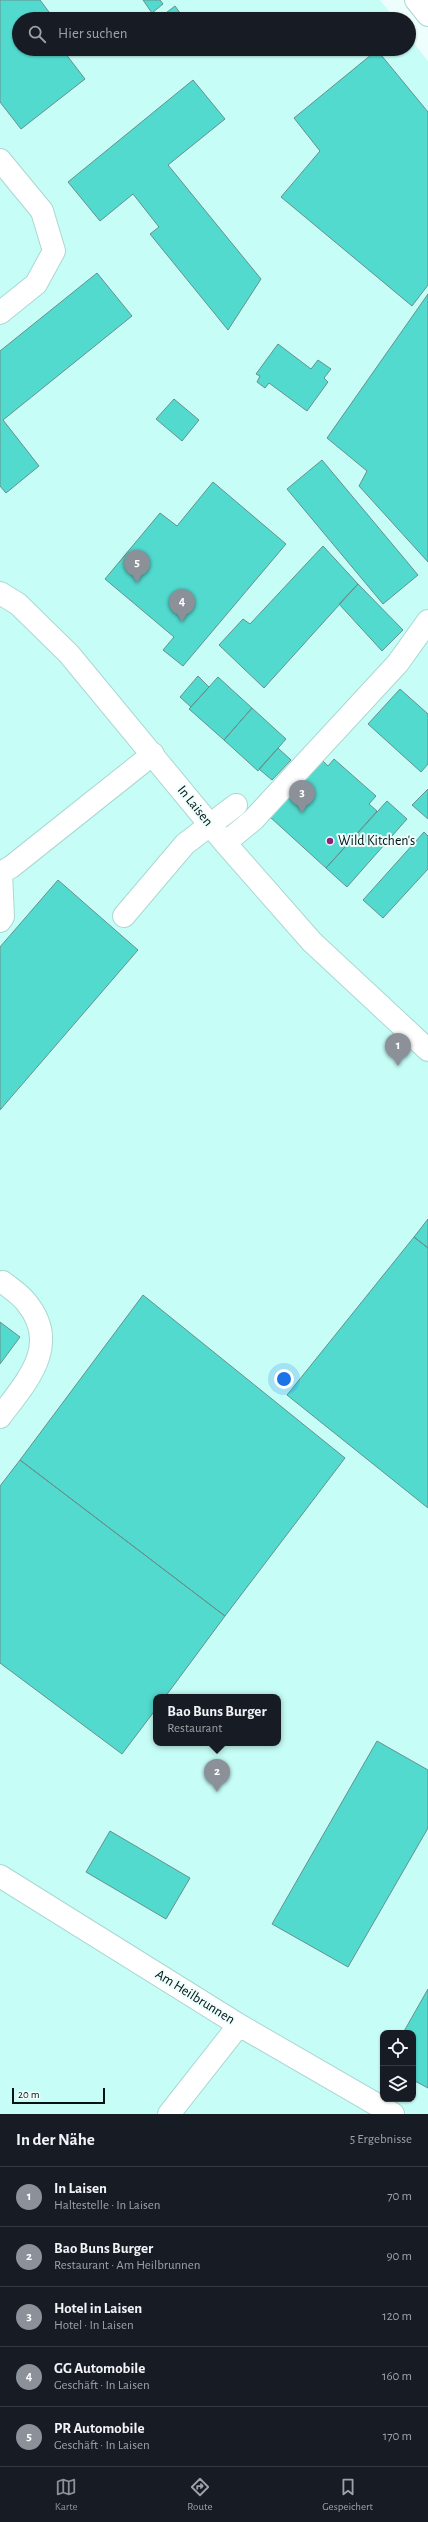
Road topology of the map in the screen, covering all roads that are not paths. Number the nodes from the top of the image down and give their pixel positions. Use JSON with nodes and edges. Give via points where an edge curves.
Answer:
{"nodes":[{"id":1,"x":416,"y":0,"type":"edge"},
{"id":2,"x":428,"y":15,"type":"edge"},
{"id":3,"x":0,"y":160,"type":"edge"},
{"id":4,"x":0,"y":313,"type":"edge"},
{"id":5,"x":0,"y":593,"type":"edge"},
{"id":6,"x":428,"y":621,"type":"edge"},
{"id":7,"x":153,"y":754,"type":"junction"},
{"id":8,"x":236,"y":805,"type":"dead end"},
{"id":9,"x":210,"y":825,"type":"junction"},
{"id":10,"x":225,"y":843,"type":"junction"},
{"id":11,"x":1,"y":873,"type":"edge"},
{"id":12,"x":124,"y":916,"type":"dead end"},
{"id":13,"x":0,"y":921,"type":"edge"},
{"id":14,"x":428,"y":1050,"type":"edge"},
{"id":15,"x":3,"y":1282,"type":"dead end"},
{"id":16,"x":0,"y":1417,"type":"edge"},
{"id":17,"x":0,"y":1876,"type":"edge"},
{"id":18,"x":239,"y":2025,"type":"junction"},
{"id":19,"x":169,"y":2114,"type":"edge"},
{"id":20,"x":393,"y":2114,"type":"edge"}],
"edges":[{"from":1,"to":2,"type":"street"},
{"from":3,"to":4,"type":"street","via":[[42,211],[54,251],[36,284]]},
{"from":5,"to":7,"type":"street","name":"In Laisen","via":[[18,604],[51,634]]},
{"from":6,"to":10,"type":"street","via":[[392,668],[253,820]]},
{"from":7,"to":9,"type":"street","name":"In Laisen"},
{"from":7,"to":11,"type":"street"},
{"from":8,"to":9,"type":"street"},
{"from":9,"to":10,"type":"street","name":"In Laisen"},
{"from":9,"to":12,"type":"street","via":[[185,844]]},
{"from":10,"to":14,"type":"street","name":"In Laisen","via":[[312,942]]},
{"from":11,"to":13,"type":"street","via":[[4,917]]},
{"from":15,"to":16,"type":"street","via":[[26,1302],[39,1325],[41,1348],[34,1371]]},
{"from":17,"to":18,"type":"street","name":"Am Heilbrunnen"},
{"from":18,"to":19,"type":"street"},
{"from":18,"to":20,"type":"street","name":"Am Heilbrunnen"}]}
